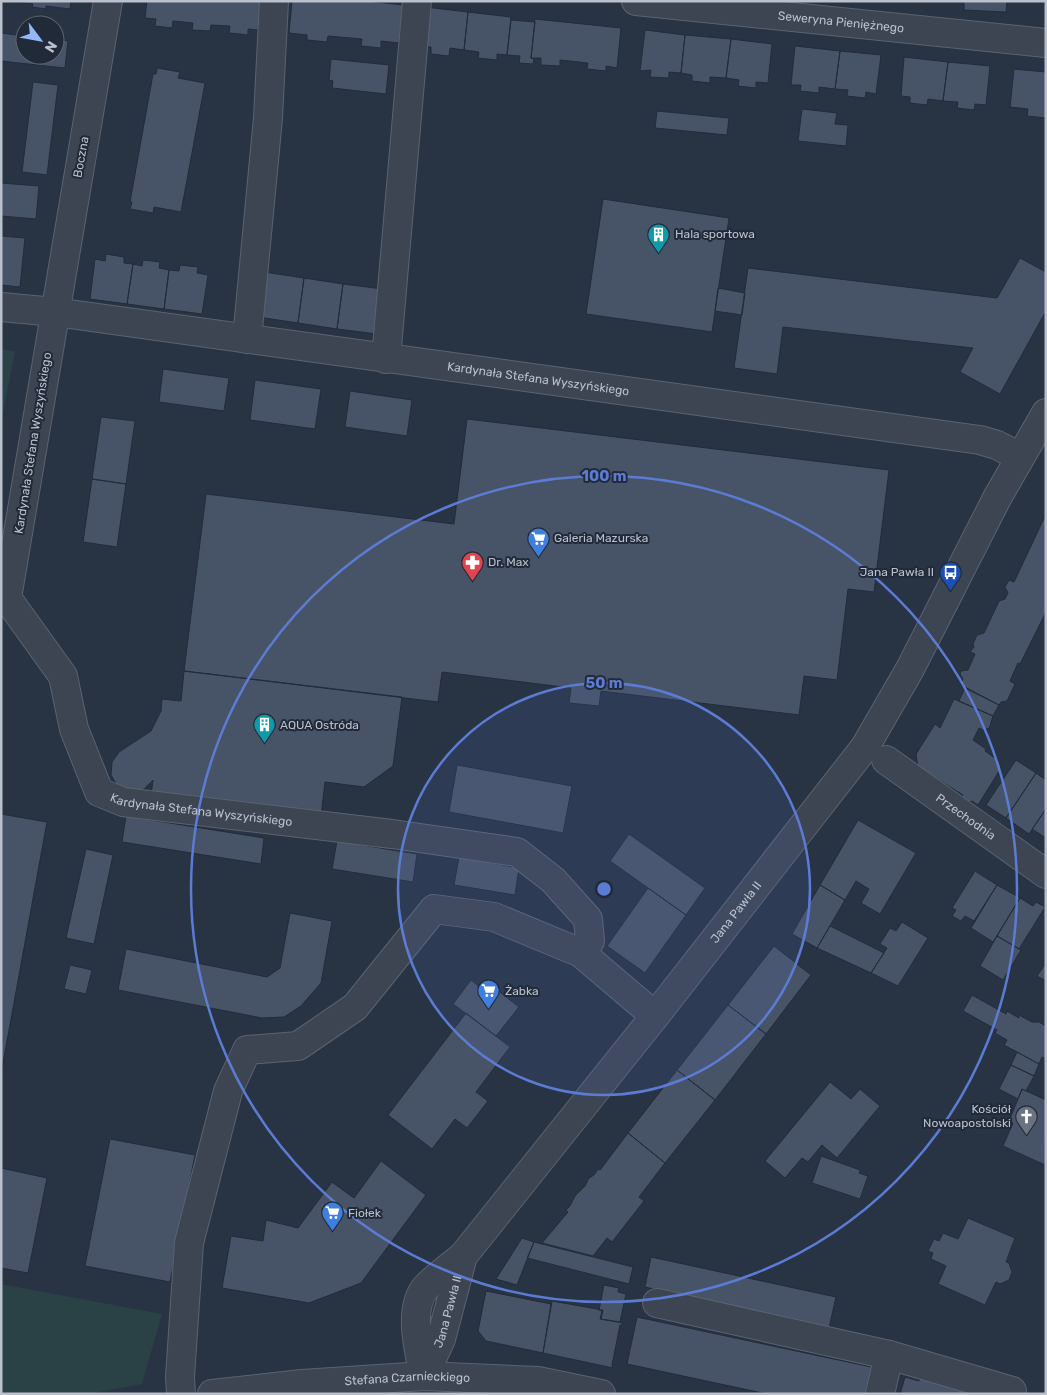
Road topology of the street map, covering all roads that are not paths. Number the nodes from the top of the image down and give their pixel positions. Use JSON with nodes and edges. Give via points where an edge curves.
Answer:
{"nodes":[{"id":1,"x":108,"y":1,"type":"edge"},
{"id":2,"x":274,"y":1,"type":"edge"},
{"id":3,"x":417,"y":1,"type":"edge"},
{"id":4,"x":636,"y":1,"type":"edge"},
{"id":5,"x":1046,"y":43,"type":"edge"},
{"id":6,"x":1,"y":306,"type":"edge"},
{"id":7,"x":55,"y":312,"type":"junction"},
{"id":8,"x":247,"y":339,"type":"junction"},
{"id":9,"x":386,"y":359,"type":"junction"},
{"id":10,"x":1046,"y":413,"type":"edge"},
{"id":11,"x":1020,"y":457,"type":"junction"},
{"id":12,"x":886,"y":760,"type":"dead end"},
{"id":13,"x":1046,"y":874,"type":"edge"},
{"id":14,"x":581,"y":953,"type":"junction"},
{"id":15,"x":655,"y":1016,"type":"junction"},
{"id":16,"x":656,"y":1303,"type":"dead end"},
{"id":17,"x":889,"y":1355,"type":"junction"},
{"id":18,"x":424,"y":1376,"type":"junction"},
{"id":19,"x":537,"y":1387,"type":"edge"},
{"id":20,"x":302,"y":1389,"type":"edge"},
{"id":21,"x":1012,"y":1390,"type":"dead end"},
{"id":22,"x":181,"y":1394,"type":"edge"},
{"id":23,"x":212,"y":1394,"type":"edge"},
{"id":24,"x":601,"y":1394,"type":"edge"},
{"id":25,"x":880,"y":1394,"type":"edge"}],
"edges":[{"from":1,"to":7,"type":"street","name":"Boczna"},
{"from":2,"to":8,"type":"street","via":[[268,118]]},
{"from":3,"to":9,"type":"street"},
{"from":4,"to":5,"type":"street","name":"Seweryna Pieniężnego"},
{"from":6,"to":7,"type":"street","name":"Kardynała Stefana Wyszyńskiego"},
{"from":7,"to":8,"type":"street","name":"Kardynała Stefana Wyszyńskiego"},
{"from":7,"to":14,"type":"street","name":"Kardynała Stefana Wyszyńskiego","via":[[7,598],[62,676],[74,729],[99,792],[123,802],[518,852],[553,880],[588,919],[590,941]]},
{"from":8,"to":9,"type":"street","name":"Kardynała Stefana Wyszyńskiego"},
{"from":9,"to":11,"type":"street","name":"Kardynała Stefana Wyszyńskiego","via":[[980,440]]},
{"from":10,"to":11,"type":"street","name":"Jana Pawła II"},
{"from":11,"to":15,"type":"street","name":"Jana Pawła II","via":[[910,669],[865,747]]},
{"from":12,"to":13,"type":"street","name":"Przechodnia"},
{"from":14,"to":15,"type":"street"},
{"from":14,"to":22,"type":"street","via":[[494,917],[434,909],[355,1007],[298,1046],[247,1050],[228,1091],[189,1243]]},
{"from":15,"to":18,"type":"street","name":"Jana Pawła II","via":[[463,1256],[441,1340]]},
{"from":16,"to":17,"type":"street"},
{"from":17,"to":21,"type":"street"},
{"from":17,"to":25,"type":"street"},
{"from":18,"to":19,"type":"street","name":"Stefana Czarnieckiego"},
{"from":18,"to":20,"type":"street","name":"Stefana Czarnieckiego"},
{"from":19,"to":24,"type":"street","name":"Stefana Czarnieckiego"},
{"from":20,"to":23,"type":"street","name":"Stefana Czarnieckiego"}]}
